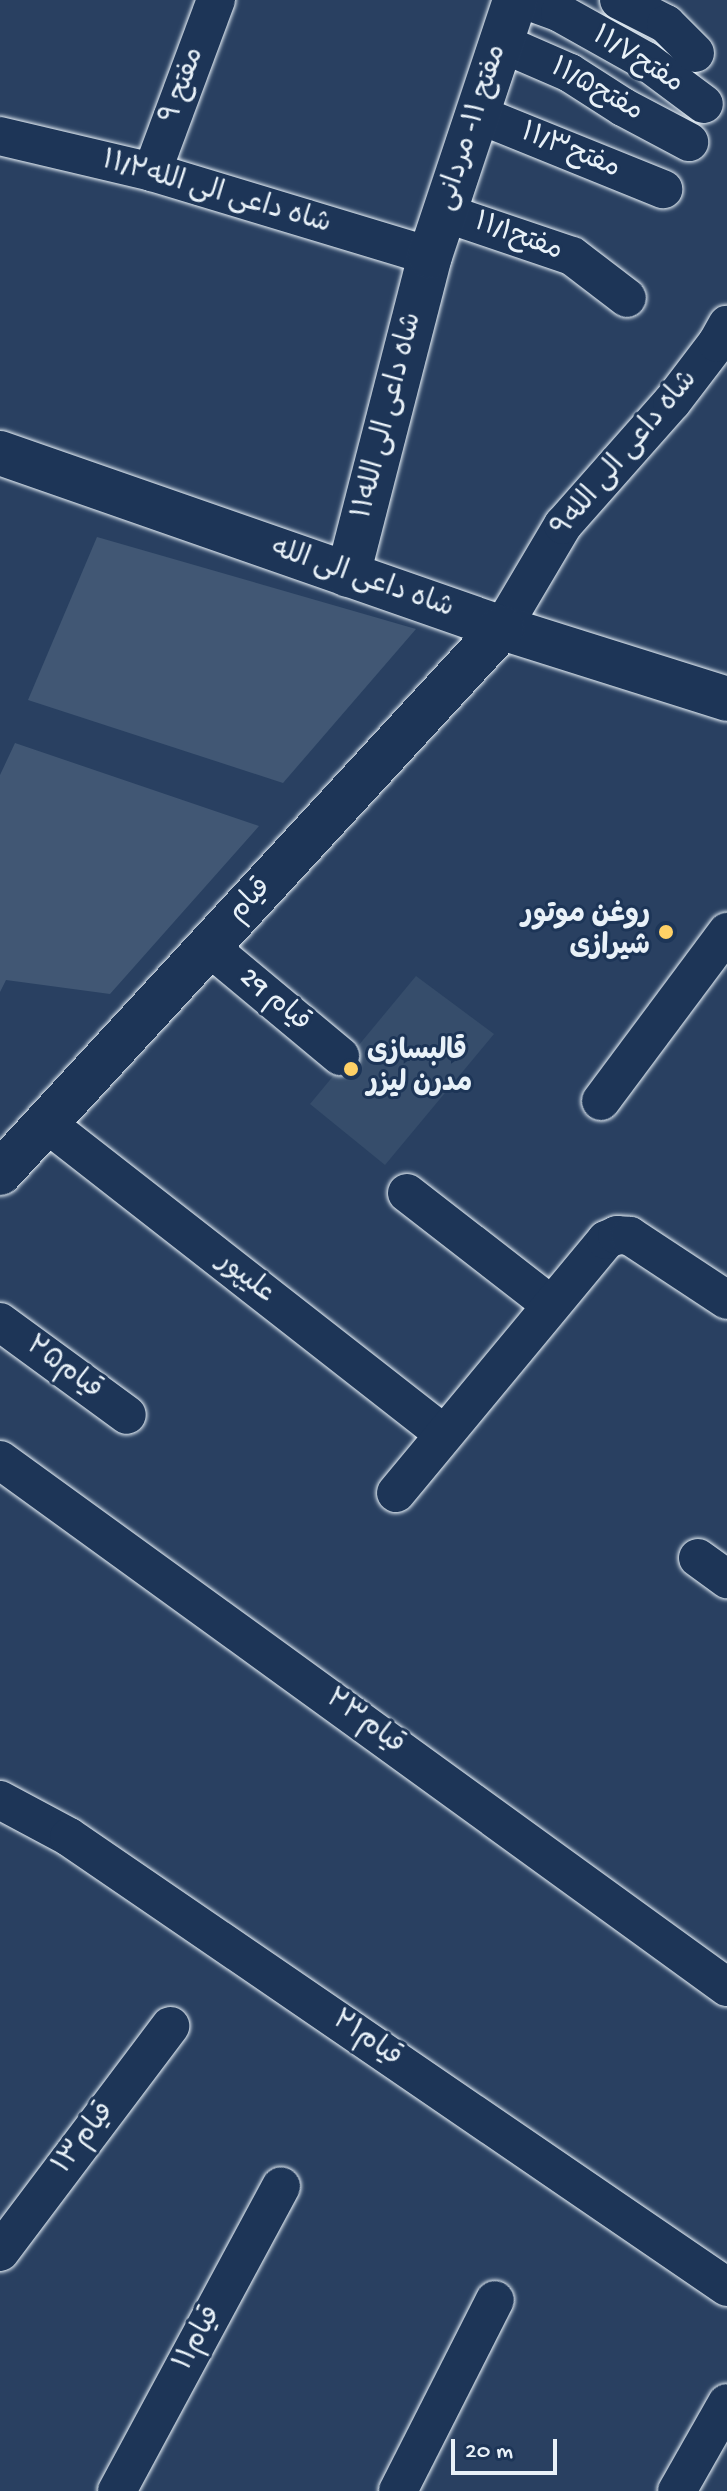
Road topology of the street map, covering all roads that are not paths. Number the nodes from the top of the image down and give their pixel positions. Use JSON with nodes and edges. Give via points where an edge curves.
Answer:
{"nodes":[{"id":1,"x":216,"y":0,"type":"edge"},
{"id":2,"x":515,"y":0,"type":"edge"},
{"id":3,"x":525,"y":0,"type":"edge"},
{"id":4,"x":619,"y":0,"type":"edge"},
{"id":5,"x":501,"y":43,"type":"junction"},
{"id":6,"x":695,"y":53,"type":"dead end"},
{"id":7,"x":704,"y":104,"type":"dead end"},
{"id":8,"x":477,"y":114,"type":"junction"},
{"id":9,"x":0,"y":136,"type":"edge"},
{"id":10,"x":689,"y":142,"type":"dead end"},
{"id":11,"x":152,"y":172,"type":"junction"},
{"id":12,"x":663,"y":189,"type":"dead end"},
{"id":13,"x":445,"y":213,"type":"junction"},
{"id":14,"x":430,"y":256,"type":"junction"},
{"id":15,"x":627,"y":298,"type":"dead end"},
{"id":16,"x":727,"y":325,"type":"edge"},
{"id":17,"x":0,"y":453,"type":"edge"},
{"id":18,"x":348,"y":575,"type":"junction"},
{"id":19,"x":502,"y":628,"type":"junction"},
{"id":20,"x":727,"y":699,"type":"edge"},
{"id":21,"x":727,"y":932,"type":"edge"},
{"id":22,"x":208,"y":946,"type":"junction"},
{"id":23,"x":340,"y":1056,"type":"dead end"},
{"id":24,"x":601,"y":1101,"type":"dead end"},
{"id":25,"x":46,"y":1123,"type":"junction"},
{"id":26,"x":0,"y":1173,"type":"edge"},
{"id":27,"x":407,"y":1193,"type":"dead end"},
{"id":28,"x":727,"y":1300,"type":"edge"},
{"id":29,"x":550,"y":1304,"type":"junction"},
{"id":30,"x":0,"y":1322,"type":"edge"},
{"id":31,"x":127,"y":1415,"type":"dead end"},
{"id":32,"x":444,"y":1434,"type":"junction"},
{"id":33,"x":0,"y":1460,"type":"edge"},
{"id":34,"x":396,"y":1493,"type":"dead end"},
{"id":35,"x":0,"y":1800,"type":"edge"},
{"id":36,"x":727,"y":1987,"type":"edge"},
{"id":37,"x":170,"y":2026,"type":"dead end"},
{"id":38,"x":281,"y":2186,"type":"dead end"},
{"id":39,"x":0,"y":2252,"type":"edge"},
{"id":40,"x":727,"y":2287,"type":"edge"},
{"id":41,"x":495,"y":2300,"type":"dead end"},
{"id":42,"x":727,"y":2403,"type":"edge"},
{"id":43,"x":117,"y":2491,"type":"edge"},
{"id":44,"x":398,"y":2491,"type":"edge"},
{"id":45,"x":677,"y":2491,"type":"edge"}],
"edges":[{"from":1,"to":11,"type":"street","name":"مفتح ۹"},
{"from":2,"to":5,"type":"street","name":"مفتح ۱۱- مردانی"},
{"from":3,"to":7,"type":"street","name":"مفتح۱۱/۷","via":[[560,13],[646,61]]},
{"from":4,"to":6,"type":"street","via":[[666,24]]},
{"from":5,"to":8,"type":"street","name":"مفتح ۱۱- مردانی"},
{"from":5,"to":10,"type":"street","name":"مفتح۱۱/۵","via":[[570,73]]},
{"from":8,"to":12,"type":"street","name":"مفتح۱۱/۳"},
{"from":8,"to":13,"type":"street","name":"مفتح ۱۱- مردانی"},
{"from":9,"to":11,"type":"street","name":"۱۱/۲شاه داعی الی الله"},
{"from":11,"to":14,"type":"street","name":"۱۱/۲شاه داعی الی الله"},
{"from":13,"to":14,"type":"street","name":"مفتح ۱۱- مردانی"},
{"from":13,"to":15,"type":"street","name":"مفتح۱۱/۱","via":[[572,256]]},
{"from":14,"to":18,"type":"street","name":"شاه داعی الی الله۱۱"},
{"from":16,"to":19,"type":"street","name":"شاه داعی الی الله۹","via":[[672,402],[563,525]]},
{"from":17,"to":18,"type":"street","name":"شاه داعی الی الله"},
{"from":18,"to":19,"type":"street","name":"شاه داعی الی الله"},
{"from":19,"to":20,"type":"street","name":"شاه داعی الی الله"},
{"from":19,"to":22,"type":"street","name":"قیام"},
{"from":21,"to":24,"type":"street"},
{"from":22,"to":23,"type":"street","name":"قیام 29"},
{"from":22,"to":25,"type":"street","name":"قیام"},
{"from":25,"to":26,"type":"street","name":"قیام"},
{"from":25,"to":32,"type":"street","name":"علیپور"},
{"from":27,"to":29,"type":"street"},
{"from":28,"to":29,"type":"street","via":[[630,1236],[617,1235],[606,1240]]},
{"from":29,"to":32,"type":"street"},
{"from":30,"to":31,"type":"street","name":"قیام۲۵"},
{"from":32,"to":34,"type":"street"},
{"from":33,"to":36,"type":"street","name":"قیام۲۳"},
{"from":35,"to":40,"type":"street","name":"قیام۲۱","via":[[69,1837]]},
{"from":37,"to":39,"type":"street","name":"قیام۱۳"},
{"from":38,"to":43,"type":"street","name":"قیام۱۱"},
{"from":41,"to":44,"type":"street"},
{"from":42,"to":45,"type":"street"}]}
